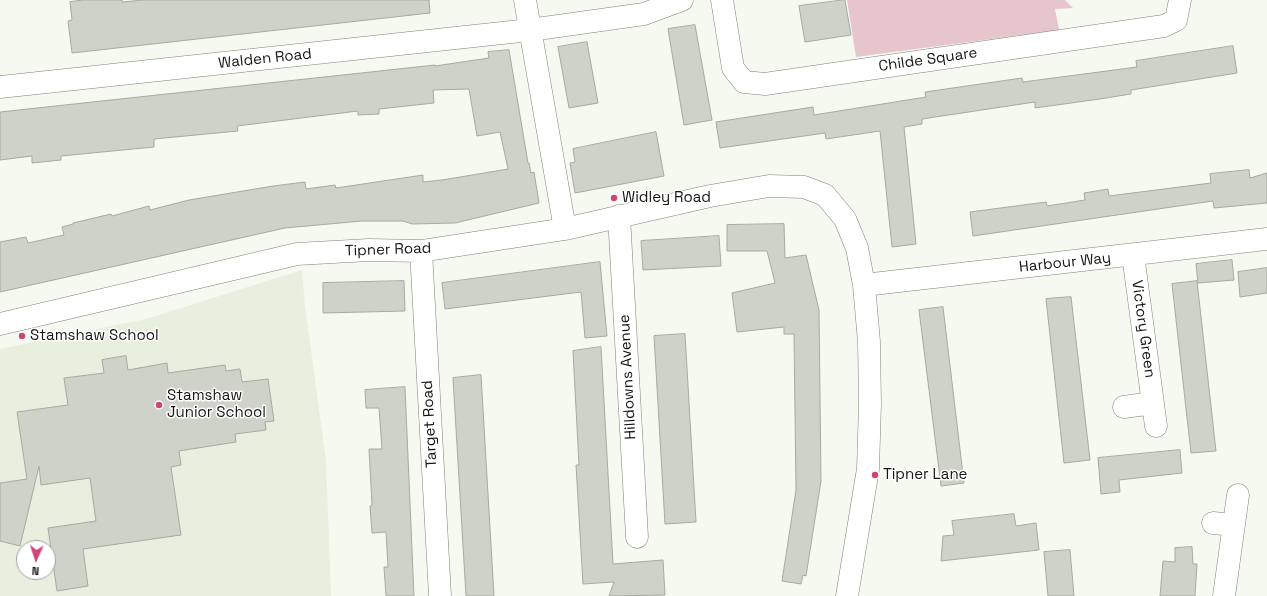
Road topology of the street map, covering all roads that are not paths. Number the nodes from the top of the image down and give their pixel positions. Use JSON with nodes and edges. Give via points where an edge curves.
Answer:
{"nodes":[{"id":1,"x":525,"y":0,"type":"edge"},
{"id":2,"x":682,"y":0,"type":"edge"},
{"id":3,"x":722,"y":0,"type":"edge"},
{"id":4,"x":1180,"y":0,"type":"edge"},
{"id":5,"x":530,"y":30,"type":"junction"},
{"id":6,"x":0,"y":87,"type":"edge"},
{"id":7,"x":619,"y":216,"type":"junction"},
{"id":8,"x":565,"y":229,"type":"junction"},
{"id":9,"x":1267,"y":239,"type":"edge"},
{"id":10,"x":420,"y":251,"type":"junction"},
{"id":11,"x":1133,"y":255,"type":"junction"},
{"id":12,"x":864,"y":285,"type":"junction"},
{"id":13,"x":0,"y":324,"type":"edge"},
{"id":14,"x":1153,"y":403,"type":"junction"},
{"id":15,"x":1124,"y":407,"type":"dead end"},
{"id":16,"x":1156,"y":426,"type":"dead end"},
{"id":17,"x":1238,"y":495,"type":"dead end"},
{"id":18,"x":637,"y":537,"type":"dead end"},
{"id":19,"x":440,"y":596,"type":"edge"},
{"id":20,"x":846,"y":596,"type":"edge"},
{"id":21,"x":1224,"y":596,"type":"edge"}],
"edges":[{"from":1,"to":5,"type":"street"},
{"from":2,"to":5,"type":"street","via":[[644,14]]},
{"from":3,"to":4,"type":"street","name":"Childe Square","via":[[733,68],[744,82],[765,84],[1164,26],[1176,20]]},
{"from":5,"to":6,"type":"street","name":"Walden Road"},
{"from":5,"to":8,"type":"street"},
{"from":7,"to":8,"type":"street","name":"Tipner Road"},
{"from":7,"to":12,"type":"street","name":"Tipner Road","via":[[769,186],[804,187],[826,196],[845,218],[857,248]]},
{"from":7,"to":18,"type":"street","name":"Hilldowns Avenue"},
{"from":8,"to":10,"type":"street","name":"Tipner Road"},
{"from":9,"to":11,"type":"street","name":"Harbour Way"},
{"from":10,"to":13,"type":"street","name":"Tipner Road","via":[[369,250],[297,254]]},
{"from":10,"to":19,"type":"street","name":"Target Road"},
{"from":11,"to":12,"type":"street","name":"Harbour Way"},
{"from":11,"to":14,"type":"street","name":"Victory Green"},
{"from":12,"to":20,"type":"street","via":[[869,350],[868,469]]},
{"from":14,"to":15,"type":"street"},
{"from":14,"to":16,"type":"street","name":"Victory Green"},
{"from":17,"to":21,"type":"street","via":[[1224,524]]}]}
